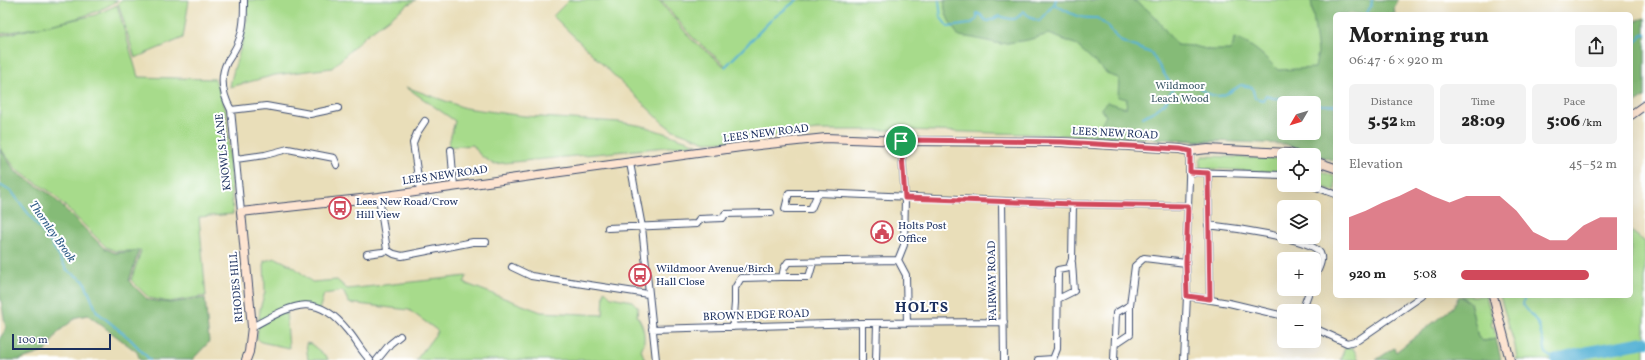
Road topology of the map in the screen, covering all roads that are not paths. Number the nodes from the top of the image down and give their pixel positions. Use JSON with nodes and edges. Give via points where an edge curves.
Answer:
{"nodes":[{"id":1,"x":244,"y":0,"type":"edge"},
{"id":2,"x":1645,"y":105,"type":"edge"},
{"id":3,"x":338,"y":108,"type":"dead end"},
{"id":4,"x":231,"y":110,"type":"junction"},
{"id":5,"x":1633,"y":114,"type":"edge"},
{"id":6,"x":425,"y":121,"type":"dead end"},
{"id":7,"x":901,"y":141,"type":"junction"},
{"id":8,"x":451,"y":150,"type":"dead end"},
{"id":9,"x":1190,"y":151,"type":"junction"},
{"id":10,"x":1277,"y":152,"type":"edge"},
{"id":11,"x":236,"y":159,"type":"junction"},
{"id":12,"x":630,"y":163,"type":"junction"},
{"id":13,"x":1321,"y":163,"type":"edge"},
{"id":14,"x":337,"y":165,"type":"dead end"},
{"id":15,"x":1333,"y":167,"type":"edge"},
{"id":16,"x":1190,"y":172,"type":"junction"},
{"id":17,"x":1208,"y":173,"type":"junction"},
{"id":18,"x":1277,"y":175,"type":"edge"},
{"id":19,"x":454,"y":186,"type":"junction"},
{"id":20,"x":1321,"y":189,"type":"edge"},
{"id":21,"x":420,"y":191,"type":"junction"},
{"id":22,"x":818,"y":193,"type":"junction"},
{"id":23,"x":1333,"y":193,"type":"edge"},
{"id":24,"x":379,"y":197,"type":"junction"},
{"id":25,"x":905,"y":198,"type":"junction"},
{"id":26,"x":1002,"y":202,"type":"junction"},
{"id":27,"x":1073,"y":204,"type":"junction"},
{"id":28,"x":1188,"y":206,"type":"junction"},
{"id":29,"x":241,"y":212,"type":"junction"},
{"id":30,"x":771,"y":213,"type":"dead end"},
{"id":31,"x":1208,"y":225,"type":"junction"},
{"id":32,"x":642,"y":227,"type":"junction"},
{"id":33,"x":608,"y":228,"type":"dead end"},
{"id":34,"x":486,"y":242,"type":"dead end"},
{"id":35,"x":387,"y":250,"type":"junction"},
{"id":36,"x":1319,"y":252,"type":"edge"},
{"id":37,"x":367,"y":254,"type":"dead end"},
{"id":38,"x":1072,"y":259,"type":"junction"},
{"id":39,"x":898,"y":260,"type":"junction"},
{"id":40,"x":814,"y":262,"type":"junction"},
{"id":41,"x":1186,"y":263,"type":"junction"},
{"id":42,"x":512,"y":267,"type":"dead end"},
{"id":43,"x":782,"y":277,"type":"junction"},
{"id":44,"x":648,"y":294,"type":"junction"},
{"id":45,"x":1187,"y":296,"type":"junction"},
{"id":46,"x":1419,"y":298,"type":"edge"},
{"id":47,"x":1494,"y":298,"type":"edge"},
{"id":48,"x":1058,"y":299,"type":"junction"},
{"id":49,"x":1210,"y":299,"type":"junction"},
{"id":50,"x":1130,"y":305,"type":"junction"},
{"id":51,"x":1277,"y":314,"type":"edge"},
{"id":52,"x":1004,"y":322,"type":"junction"},
{"id":53,"x":862,"y":323,"type":"junction"},
{"id":54,"x":877,"y":323,"type":"junction"},
{"id":55,"x":907,"y":323,"type":"junction"},
{"id":56,"x":252,"y":327,"type":"junction"},
{"id":57,"x":734,"y":327,"type":"junction"},
{"id":58,"x":652,"y":329,"type":"junction"},
{"id":59,"x":1321,"y":331,"type":"edge"},
{"id":60,"x":400,"y":336,"type":"dead end"},
{"id":61,"x":1115,"y":344,"type":"junction"},
{"id":62,"x":246,"y":360,"type":"edge"},
{"id":63,"x":370,"y":360,"type":"edge"},
{"id":64,"x":376,"y":360,"type":"edge"},
{"id":65,"x":656,"y":360,"type":"edge"},
{"id":66,"x":862,"y":360,"type":"edge"},
{"id":67,"x":876,"y":360,"type":"edge"},
{"id":68,"x":1004,"y":360,"type":"edge"},
{"id":69,"x":1038,"y":360,"type":"edge"},
{"id":70,"x":1114,"y":360,"type":"edge"},
{"id":71,"x":1184,"y":360,"type":"edge"},
{"id":72,"x":1510,"y":360,"type":"edge"}],
"edges":[{"from":1,"to":4,"type":"street","name":"KNOWLS LANE","via":[[242,33],[226,64],[223,78],[226,102]]},
{"from":2,"to":5,"type":"street"},
{"from":3,"to":4,"type":"street","via":[[310,114],[266,106]]},
{"from":4,"to":11,"type":"street","name":"KNOWLS LANE"},
{"from":6,"to":21,"type":"street","via":[[413,143]]},
{"from":7,"to":9,"type":"street","name":"LEES NEW ROAD","via":[[1062,142]]},
{"from":7,"to":12,"type":"street","name":"LEES NEW ROAD","via":[[826,138]]},
{"from":7,"to":25,"type":"street"},
{"from":8,"to":19,"type":"street"},
{"from":9,"to":10,"type":"street","name":"LEES NEW ROAD","via":[[1208,149]]},
{"from":9,"to":16,"type":"street"},
{"from":11,"to":14,"type":"street","via":[[295,149],[334,158]]},
{"from":11,"to":29,"type":"street","name":"KNOWLS LANE"},
{"from":12,"to":19,"type":"street","name":"LEES NEW ROAD"},
{"from":12,"to":32,"type":"street"},
{"from":13,"to":15,"type":"street"},
{"from":16,"to":17,"type":"street"},
{"from":16,"to":28,"type":"street"},
{"from":17,"to":18,"type":"street"},
{"from":17,"to":31,"type":"street"},
{"from":19,"to":21,"type":"street","name":"LEES NEW ROAD"},
{"from":20,"to":23,"type":"street"},
{"from":21,"to":24,"type":"street","name":"LEES NEW ROAD"},
{"from":22,"to":22,"type":"street","via":[[811,209],[785,209],[789,193]]},
{"from":22,"to":25,"type":"street"},
{"from":24,"to":29,"type":"street","name":"LEES NEW ROAD"},
{"from":24,"to":35,"type":"street"},
{"from":25,"to":26,"type":"street"},
{"from":25,"to":39,"type":"street","via":[[904,245]]},
{"from":26,"to":27,"type":"street"},
{"from":26,"to":52,"type":"street","name":"FAIRWAY ROAD"},
{"from":27,"to":28,"type":"street"},
{"from":27,"to":38,"type":"street"},
{"from":28,"to":41,"type":"street"},
{"from":29,"to":56,"type":"street","name":"RHODES HILL"},
{"from":30,"to":32,"type":"street","via":[[725,214],[723,218],[699,219],[697,224]]},
{"from":31,"to":36,"type":"street","via":[[1258,231],[1312,247]]},
{"from":31,"to":49,"type":"street"},
{"from":32,"to":33,"type":"street"},
{"from":32,"to":44,"type":"street"},
{"from":34,"to":35,"type":"street","via":[[473,242],[402,256]]},
{"from":35,"to":37,"type":"street"},
{"from":38,"to":48,"type":"street","via":[[1069,268],[1058,270]]},
{"from":38,"to":48,"type":"street","via":[[1074,291]]},
{"from":39,"to":40,"type":"street"},
{"from":39,"to":55,"type":"street","via":[[906,275]]},
{"from":40,"to":43,"type":"street","via":[[788,262]]},
{"from":40,"to":43,"type":"street","via":[[809,277]]},
{"from":41,"to":45,"type":"street"},
{"from":41,"to":50,"type":"street","via":[[1144,258],[1135,266]]},
{"from":42,"to":44,"type":"street","via":[[532,276]]},
{"from":43,"to":57,"type":"street","via":[[741,278],[735,288]]},
{"from":44,"to":58,"type":"street"},
{"from":45,"to":49,"type":"street"},
{"from":45,"to":71,"type":"street"},
{"from":46,"to":59,"type":"street","via":[[1351,343]]},
{"from":47,"to":72,"type":"street"},
{"from":48,"to":69,"type":"street","via":[[1057,349],[1053,359]]},
{"from":49,"to":51,"type":"street"},
{"from":50,"to":61,"type":"street","via":[[1130,334]]},
{"from":50,"to":61,"type":"street","via":[[1116,312]]},
{"from":52,"to":55,"type":"street","name":"BROWN EDGE ROAD"},
{"from":52,"to":68,"type":"street","name":"FAIRWAY ROAD"},
{"from":53,"to":54,"type":"street","name":"BROWN EDGE ROAD"},
{"from":53,"to":57,"type":"street","name":"BROWN EDGE ROAD"},
{"from":53,"to":66,"type":"street"},
{"from":54,"to":55,"type":"street","name":"BROWN EDGE ROAD"},
{"from":54,"to":67,"type":"street"},
{"from":56,"to":62,"type":"street","name":"RHODES HILL"},
{"from":56,"to":63,"type":"street","via":[[286,308],[300,304],[322,307],[334,314]]},
{"from":57,"to":58,"type":"street","name":"BROWN EDGE ROAD"},
{"from":58,"to":65,"type":"street"},
{"from":60,"to":64,"type":"street"},
{"from":61,"to":70,"type":"street"}]}
